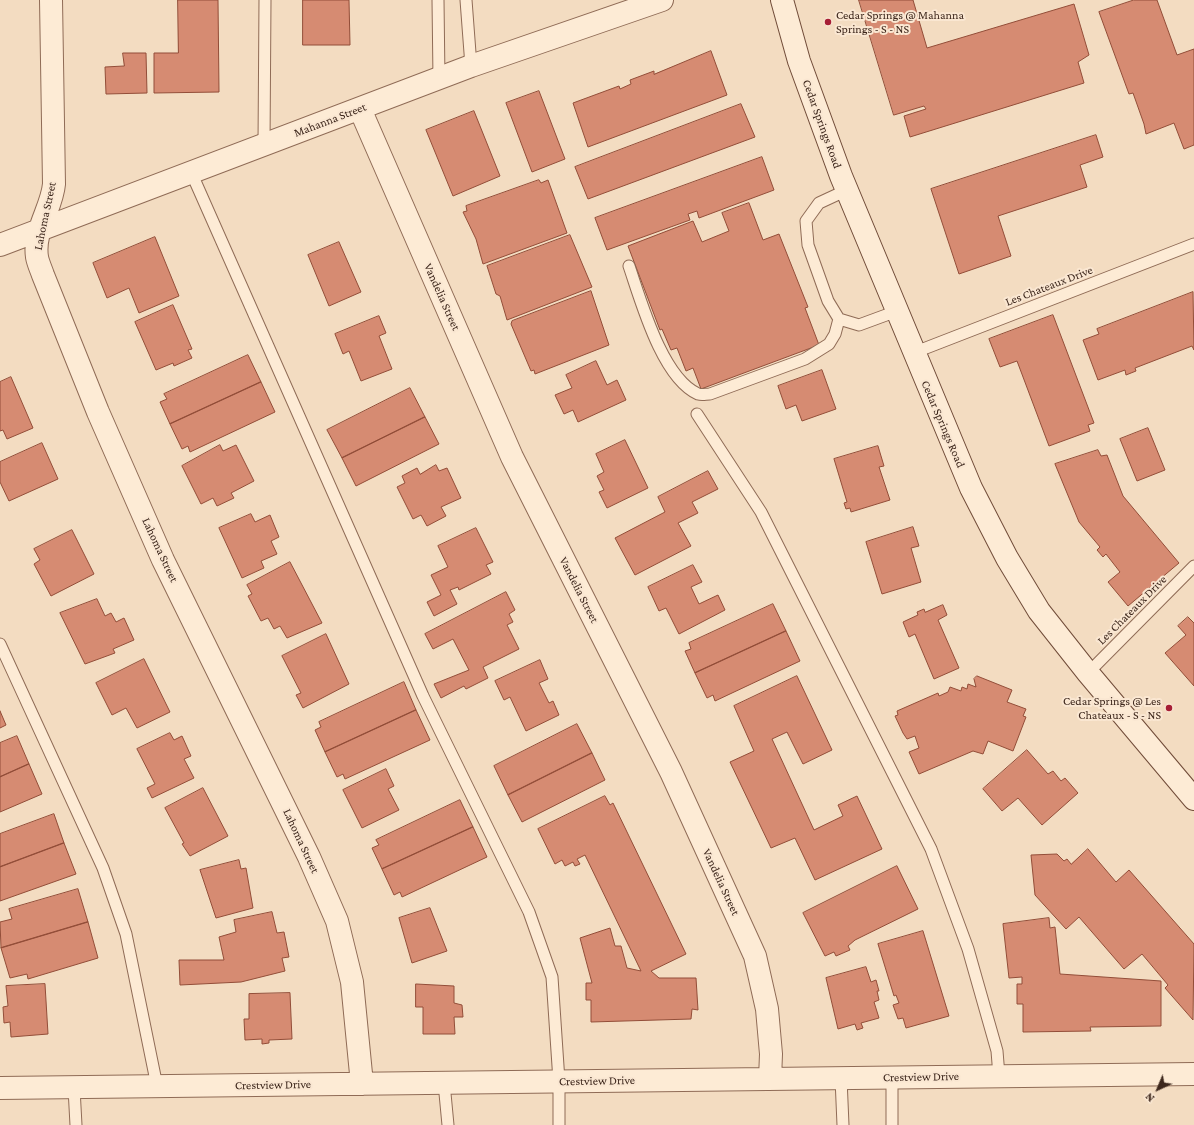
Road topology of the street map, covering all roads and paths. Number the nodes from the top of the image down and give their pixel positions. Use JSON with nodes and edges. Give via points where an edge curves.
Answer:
{"nodes":[{"id":1,"x":51,"y":0,"type":"edge"},
{"id":2,"x":265,"y":0,"type":"edge"},
{"id":3,"x":438,"y":0,"type":"edge"},
{"id":4,"x":466,"y":0,"type":"edge"},
{"id":5,"x":662,"y":0,"type":"edge"},
{"id":6,"x":782,"y":0,"type":"edge"},
{"id":7,"x":471,"y":66,"type":"junction"},
{"id":8,"x":439,"y":79,"type":"junction"},
{"id":9,"x":360,"y":109,"type":"junction"},
{"id":10,"x":264,"y":144,"type":"junction"},
{"id":11,"x":190,"y":172,"type":"junction"},
{"id":12,"x":847,"y":190,"type":"junction"},
{"id":13,"x":40,"y":229,"type":"junction"},
{"id":14,"x":0,"y":244,"type":"edge"},
{"id":15,"x":1194,"y":244,"type":"edge"},
{"id":16,"x":628,"y":266,"type":"dead end"},
{"id":17,"x":896,"y":311,"type":"junction"},
{"id":18,"x":840,"y":319,"type":"junction"},
{"id":19,"x":913,"y":353,"type":"junction"},
{"id":20,"x":698,"y":414,"type":"dead end"},
{"id":21,"x":1194,"y":566,"type":"edge"},
{"id":22,"x":0,"y":644,"type":"edge"},
{"id":23,"x":1088,"y":673,"type":"junction"},
{"id":24,"x":1194,"y":799,"type":"edge"},
{"id":25,"x":1194,"y":1074,"type":"edge"},
{"id":26,"x":999,"y":1076,"type":"junction"},
{"id":27,"x":892,"y":1077,"type":"junction"},
{"id":28,"x":770,"y":1078,"type":"junction"},
{"id":29,"x":841,"y":1078,"type":"junction"},
{"id":30,"x":559,"y":1082,"type":"junction"},
{"id":31,"x":444,"y":1083,"type":"junction"},
{"id":32,"x":362,"y":1084,"type":"junction"},
{"id":33,"x":157,"y":1086,"type":"junction"},
{"id":34,"x":0,"y":1088,"type":"edge"},
{"id":35,"x":74,"y":1088,"type":"junction"},
{"id":36,"x":76,"y":1125,"type":"edge"},
{"id":37,"x":448,"y":1125,"type":"edge"},
{"id":38,"x":559,"y":1125,"type":"edge"},
{"id":39,"x":843,"y":1125,"type":"edge"},
{"id":40,"x":892,"y":1125,"type":"edge"}],
"edges":[{"from":1,"to":13,"type":"street","name":"Lahoma Street","via":[[54,184]]},
{"from":2,"to":10,"type":"lane"},
{"from":3,"to":8,"type":"lane"},
{"from":4,"to":7,"type":"lane"},
{"from":5,"to":7,"type":"street","name":"Mahanna Street"},
{"from":6,"to":12,"type":"street","name":"Cedar Springs Road","via":[[801,68]]},
{"from":7,"to":8,"type":"street","name":"Mahanna Street"},
{"from":8,"to":9,"type":"street","name":"Mahanna Street"},
{"from":9,"to":10,"type":"street","name":"Mahanna Street"},
{"from":9,"to":28,"type":"street","name":"Vandelia Street","via":[[512,456],[671,772],[755,956],[767,1009],[771,1054]]},
{"from":10,"to":11,"type":"street","name":"Mahanna Street"},
{"from":11,"to":13,"type":"street","name":"Mahanna Street"},
{"from":11,"to":30,"type":"lane","via":[[423,696],[529,912],[552,977]]},
{"from":12,"to":17,"type":"street","name":"Cedar Springs Road"},
{"from":12,"to":18,"type":"lane","via":[[819,203],[806,221],[808,245],[828,301]]},
{"from":13,"to":14,"type":"street","name":"Mahanna Street"},
{"from":13,"to":32,"type":"street","name":"Lahoma Street","via":[[37,256],[43,275],[98,412],[163,560],[309,857],[337,921],[352,982]]},
{"from":15,"to":19,"type":"lane","name":"Les Chateaux Drive"},
{"from":16,"to":18,"type":"lane","via":[[655,338],[670,366],[688,387],[699,394],[710,394],[805,358],[829,344]]},
{"from":17,"to":18,"type":"lane","via":[[859,325]]},
{"from":17,"to":19,"type":"street","name":"Cedar Springs Road"},
{"from":19,"to":23,"type":"street","name":"Cedar Springs Road","via":[[971,488],[1007,558],[1039,611]]},
{"from":20,"to":26,"type":"lane","via":[[761,512],[932,849],[968,949],[997,1051]]},
{"from":21,"to":23,"type":"lane","name":"Les Chateaux Drive"},
{"from":22,"to":33,"type":"lane","via":[[103,868],[126,934]]},
{"from":23,"to":24,"type":"street","name":"Cedar Springs Road"},
{"from":25,"to":26,"type":"street","name":"Crestview Drive"},
{"from":26,"to":27,"type":"street","name":"Crestview Drive"},
{"from":27,"to":29,"type":"street","name":"Crestview Drive"},
{"from":27,"to":40,"type":"lane"},
{"from":28,"to":29,"type":"street","name":"Crestview Drive"},
{"from":28,"to":30,"type":"street","name":"Crestview Drive"},
{"from":29,"to":39,"type":"lane"},
{"from":30,"to":31,"type":"street","name":"Crestview Drive"},
{"from":30,"to":38,"type":"lane"},
{"from":31,"to":32,"type":"street","name":"Crestview Drive"},
{"from":31,"to":37,"type":"lane"},
{"from":32,"to":33,"type":"street","name":"Crestview Drive"},
{"from":33,"to":35,"type":"street","name":"Crestview Drive"},
{"from":34,"to":35,"type":"street","name":"Crestview Drive"},
{"from":35,"to":36,"type":"lane"}]}
